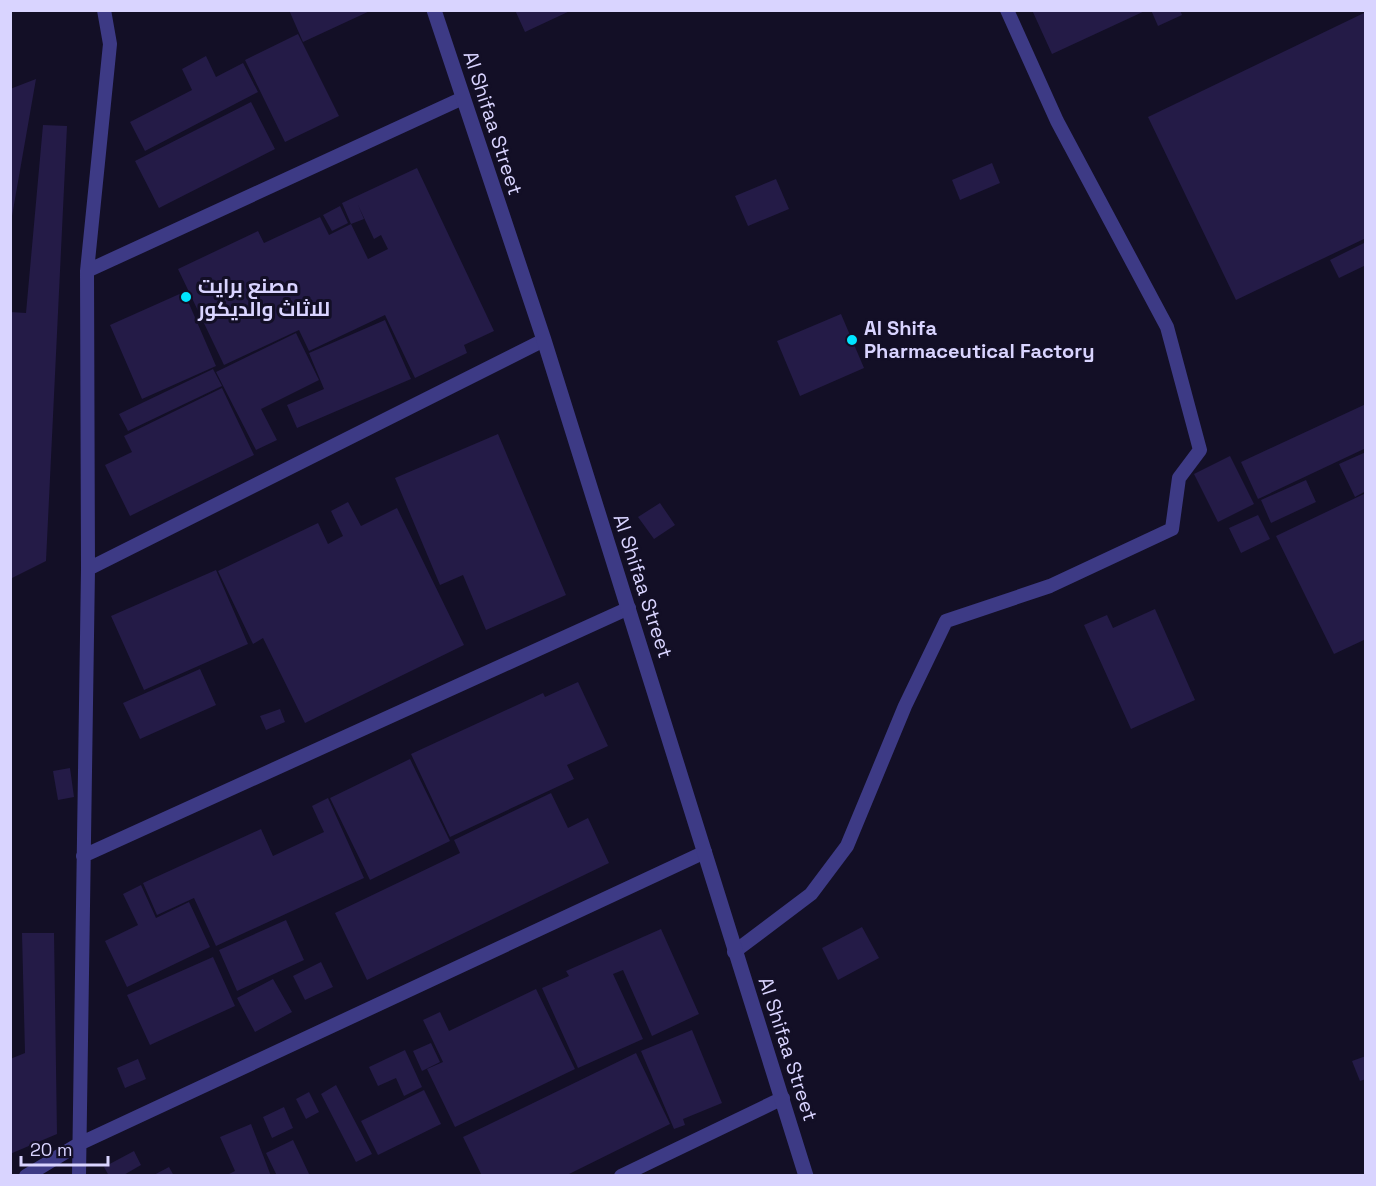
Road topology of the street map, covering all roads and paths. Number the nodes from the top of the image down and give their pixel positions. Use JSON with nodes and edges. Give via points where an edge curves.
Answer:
{"nodes":[{"id":1,"x":104,"y":10,"type":"edge"},
{"id":2,"x":434,"y":10,"type":"edge"},
{"id":3,"x":1007,"y":10,"type":"edge"},
{"id":4,"x":463,"y":98,"type":"junction"},
{"id":5,"x":87,"y":271,"type":"junction"},
{"id":6,"x":544,"y":340,"type":"junction"},
{"id":7,"x":88,"y":569,"type":"junction"},
{"id":8,"x":629,"y":608,"type":"junction"},
{"id":9,"x":705,"y":852,"type":"junction"},
{"id":10,"x":83,"y":856,"type":"junction"},
{"id":11,"x":734,"y":952,"type":"junction"},
{"id":12,"x":783,"y":1098,"type":"junction"},
{"id":13,"x":79,"y":1144,"type":"junction"},
{"id":14,"x":26,"y":1176,"type":"edge"},
{"id":15,"x":79,"y":1176,"type":"edge"},
{"id":16,"x":621,"y":1176,"type":"edge"},
{"id":17,"x":806,"y":1176,"type":"edge"}],
"edges":[{"from":1,"to":5,"type":"lane","via":[[110,44]]},
{"from":2,"to":4,"type":"street","name":"Al Shifaa Street"},
{"from":3,"to":11,"type":"lane","via":[[1057,121],[1167,327],[1200,450],[1179,478],[1172,529],[1050,586],[945,621],[847,846],[811,894]]},
{"from":4,"to":5,"type":"lane"},
{"from":4,"to":6,"type":"street","name":"Al Shifaa Street"},
{"from":5,"to":7,"type":"lane"},
{"from":6,"to":7,"type":"lane"},
{"from":6,"to":8,"type":"street","name":"Al Shifaa Street"},
{"from":7,"to":10,"type":"lane"},
{"from":8,"to":9,"type":"street","name":"Al Shifaa Street"},
{"from":8,"to":10,"type":"lane"},
{"from":9,"to":11,"type":"street","name":"Al Shifaa Street"},
{"from":9,"to":13,"type":"lane"},
{"from":10,"to":13,"type":"lane"},
{"from":11,"to":12,"type":"street","name":"Al Shifaa Street"},
{"from":12,"to":16,"type":"lane"},
{"from":12,"to":17,"type":"street","name":"Al Shifaa Street"},
{"from":13,"to":14,"type":"lane"},
{"from":13,"to":15,"type":"lane"}]}
